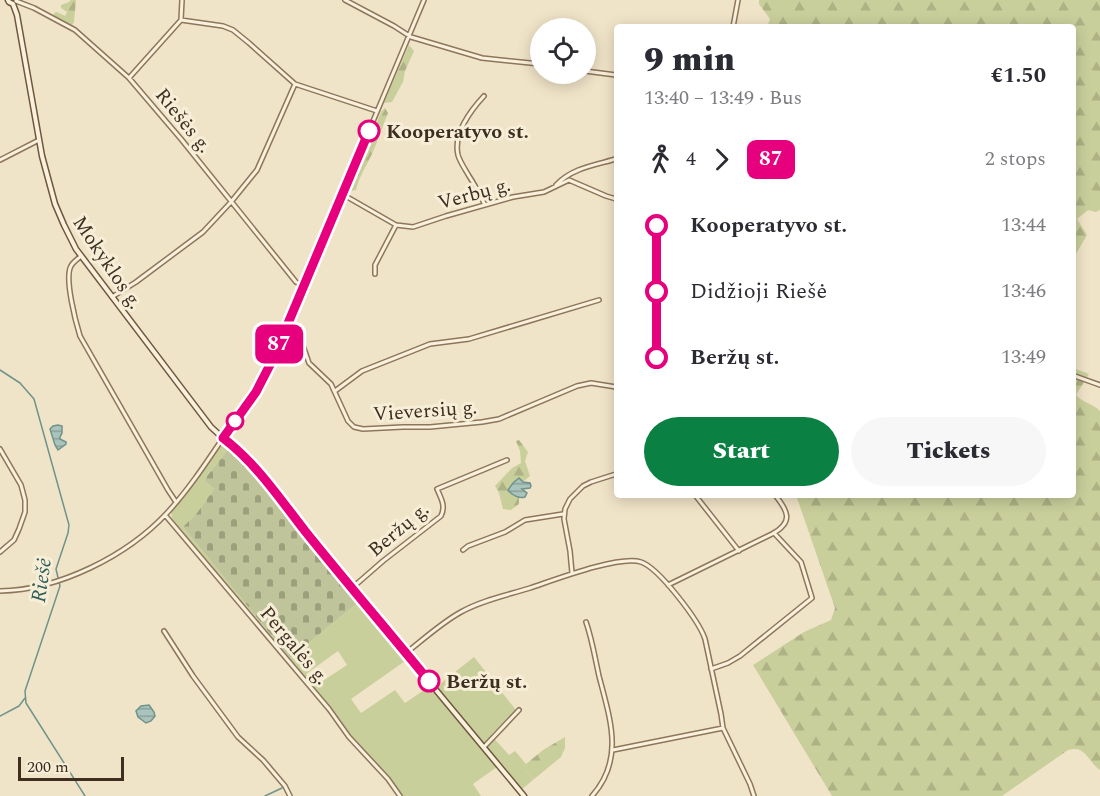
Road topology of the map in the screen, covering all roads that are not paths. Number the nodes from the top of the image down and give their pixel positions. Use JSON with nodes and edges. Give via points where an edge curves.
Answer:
{"nodes":[{"id":1,"x":8,"y":0,"type":"edge"},
{"id":2,"x":182,"y":0,"type":"edge"},
{"id":3,"x":345,"y":0,"type":"edge"},
{"id":4,"x":424,"y":0,"type":"edge"},
{"id":5,"x":738,"y":0,"type":"edge"},
{"id":6,"x":15,"y":2,"type":"edge"},
{"id":7,"x":181,"y":20,"type":"junction"},
{"id":8,"x":734,"y":24,"type":"edge"},
{"id":9,"x":409,"y":36,"type":"junction"},
{"id":10,"x":530,"y":63,"type":"edge"},
{"id":11,"x":596,"y":72,"type":"edge"},
{"id":12,"x":614,"y":75,"type":"edge"},
{"id":13,"x":129,"y":78,"type":"junction"},
{"id":14,"x":295,"y":84,"type":"junction"},
{"id":15,"x":484,"y":96,"type":"dead end"},
{"id":16,"x":377,"y":111,"type":"junction"},
{"id":17,"x":39,"y":141,"type":"junction"},
{"id":18,"x":0,"y":160,"type":"edge"},
{"id":19,"x":614,"y":160,"type":"edge"},
{"id":20,"x":555,"y":186,"type":"junction"},
{"id":21,"x":342,"y":194,"type":"junction"},
{"id":22,"x":614,"y":198,"type":"edge"},
{"id":23,"x":231,"y":202,"type":"junction"},
{"id":24,"x":485,"y":205,"type":"junction"},
{"id":25,"x":396,"y":225,"type":"junction"},
{"id":26,"x":81,"y":256,"type":"junction"},
{"id":27,"x":375,"y":274,"type":"dead end"},
{"id":28,"x":304,"y":286,"type":"junction"},
{"id":29,"x":112,"y":297,"type":"junction"},
{"id":30,"x":598,"y":300,"type":"dead end"},
{"id":31,"x":287,"y":326,"type":"junction"},
{"id":32,"x":1076,"y":376,"type":"edge"},
{"id":33,"x":1100,"y":385,"type":"edge"},
{"id":34,"x":614,"y":387,"type":"edge"},
{"id":35,"x":335,"y":391,"type":"junction"},
{"id":36,"x":223,"y":438,"type":"junction"},
{"id":37,"x":0,"y":449,"type":"edge"},
{"id":38,"x":507,"y":460,"type":"dead end"},
{"id":39,"x":614,"y":475,"type":"edge"},
{"id":40,"x":697,"y":498,"type":"edge"},
{"id":41,"x":777,"y":498,"type":"edge"},
{"id":42,"x":176,"y":502,"type":"junction"},
{"id":43,"x":563,"y":514,"type":"junction"},
{"id":44,"x":165,"y":515,"type":"junction"},
{"id":45,"x":774,"y":533,"type":"junction"},
{"id":46,"x":463,"y":550,"type":"dead end"},
{"id":47,"x":739,"y":551,"type":"junction"},
{"id":48,"x":0,"y":552,"type":"edge"},
{"id":49,"x":572,"y":573,"type":"junction"},
{"id":50,"x":668,"y":585,"type":"junction"},
{"id":51,"x":352,"y":588,"type":"junction"},
{"id":52,"x":0,"y":591,"type":"edge"},
{"id":53,"x":586,"y":622,"type":"dead end"},
{"id":54,"x":164,"y":631,"type":"dead end"},
{"id":55,"x":406,"y":652,"type":"junction"},
{"id":56,"x":711,"y":669,"type":"junction"},
{"id":57,"x":519,"y":710,"type":"dead end"},
{"id":58,"x":723,"y":728,"type":"junction"},
{"id":59,"x":484,"y":747,"type":"junction"},
{"id":60,"x":613,"y":750,"type":"junction"},
{"id":61,"x":290,"y":796,"type":"edge"},
{"id":62,"x":400,"y":796,"type":"edge"},
{"id":63,"x":524,"y":796,"type":"edge"},
{"id":64,"x":592,"y":796,"type":"edge"},
{"id":65,"x":754,"y":796,"type":"edge"}],
"edges":[{"from":1,"to":6,"type":"main road"},
{"from":2,"to":7,"type":"street"},
{"from":3,"to":9,"type":"street"},
{"from":4,"to":9,"type":"street"},
{"from":5,"to":8,"type":"street"},
{"from":6,"to":13,"type":"street","name":"Riešės g.","via":[[75,30]]},
{"from":6,"to":17,"type":"main road","name":"Mokyklos g."},
{"from":7,"to":13,"type":"street"},
{"from":7,"to":14,"type":"street","via":[[233,30]]},
{"from":9,"to":10,"type":"street","via":[[482,58]]},
{"from":9,"to":16,"type":"street"},
{"from":11,"to":12,"type":"street"},
{"from":13,"to":23,"type":"street","name":"Riešės g."},
{"from":14,"to":16,"type":"street"},
{"from":14,"to":23,"type":"street","via":[[257,170]]},
{"from":15,"to":24,"type":"street","via":[[457,139],[460,160]]},
{"from":16,"to":21,"type":"street"},
{"from":17,"to":18,"type":"street"},
{"from":17,"to":26,"type":"main road","name":"Mokyklos g.","via":[[55,204]]},
{"from":19,"to":20,"type":"street","via":[[577,170]]},
{"from":20,"to":22,"type":"street","name":"Verbų g.","via":[[569,180]]},
{"from":20,"to":24,"type":"street","name":"Verbų g."},
{"from":21,"to":25,"type":"street"},
{"from":21,"to":28,"type":"street"},
{"from":23,"to":28,"type":"street","name":"Riešės g.","via":[[296,282]]},
{"from":23,"to":29,"type":"street","via":[[203,232]]},
{"from":24,"to":25,"type":"street","name":"Verbų g.","via":[[413,227]]},
{"from":25,"to":27,"type":"street","via":[[375,265]]},
{"from":26,"to":29,"type":"main road","name":"Mokyklos g."},
{"from":26,"to":42,"type":"street","via":[[70,267],[69,278],[80,336]]},
{"from":28,"to":31,"type":"street"},
{"from":29,"to":36,"type":"main road","name":"Mokyklos g."},
{"from":30,"to":35,"type":"street","via":[[469,339],[430,344],[362,371]]},
{"from":31,"to":35,"type":"street","name":"Vieversių g.","via":[[302,340],[309,363]]},
{"from":31,"to":36,"type":"street","via":[[261,384]]},
{"from":32,"to":33,"type":"street"},
{"from":34,"to":35,"type":"street","name":"Vieversių g.","via":[[591,383],[577,386],[499,419],[482,422],[363,429],[348,421]]},
{"from":36,"to":42,"type":"street"},
{"from":36,"to":51,"type":"main road","name":"Mokyklos g.","via":[[262,477]]},
{"from":37,"to":48,"type":"street","via":[[21,485],[25,512],[14,540]]},
{"from":38,"to":51,"type":"street","name":"Beržų g.","via":[[437,489],[443,504],[441,516]]},
{"from":39,"to":43,"type":"street","via":[[583,486],[570,499]]},
{"from":40,"to":47,"type":"street"},
{"from":41,"to":45,"type":"street","via":[[787,518]]},
{"from":42,"to":44,"type":"street"},
{"from":43,"to":46,"type":"street","via":[[525,520]]},
{"from":43,"to":49,"type":"street"},
{"from":44,"to":52,"type":"street","via":[[145,533],[95,565],[56,581]]},
{"from":44,"to":62,"type":"street","name":"Pergalės g."},
{"from":45,"to":47,"type":"street"},
{"from":45,"to":56,"type":"street","via":[[801,562],[812,598],[740,657]]},
{"from":47,"to":50,"type":"street"},
{"from":49,"to":50,"type":"street","via":[[635,560],[649,566]]},
{"from":49,"to":55,"type":"street","via":[[462,611]]},
{"from":50,"to":56,"type":"street","via":[[702,630]]},
{"from":51,"to":55,"type":"main road","name":"Mokyklos g."},
{"from":53,"to":60,"type":"street","via":[[610,719]]},
{"from":54,"to":61,"type":"street","via":[[238,737],[263,760]]},
{"from":55,"to":59,"type":"main road"},
{"from":56,"to":58,"type":"street"},
{"from":57,"to":59,"type":"street"},
{"from":58,"to":60,"type":"street"},
{"from":58,"to":65,"type":"street"},
{"from":59,"to":63,"type":"main road"},
{"from":60,"to":64,"type":"street","via":[[606,777]]}]}
